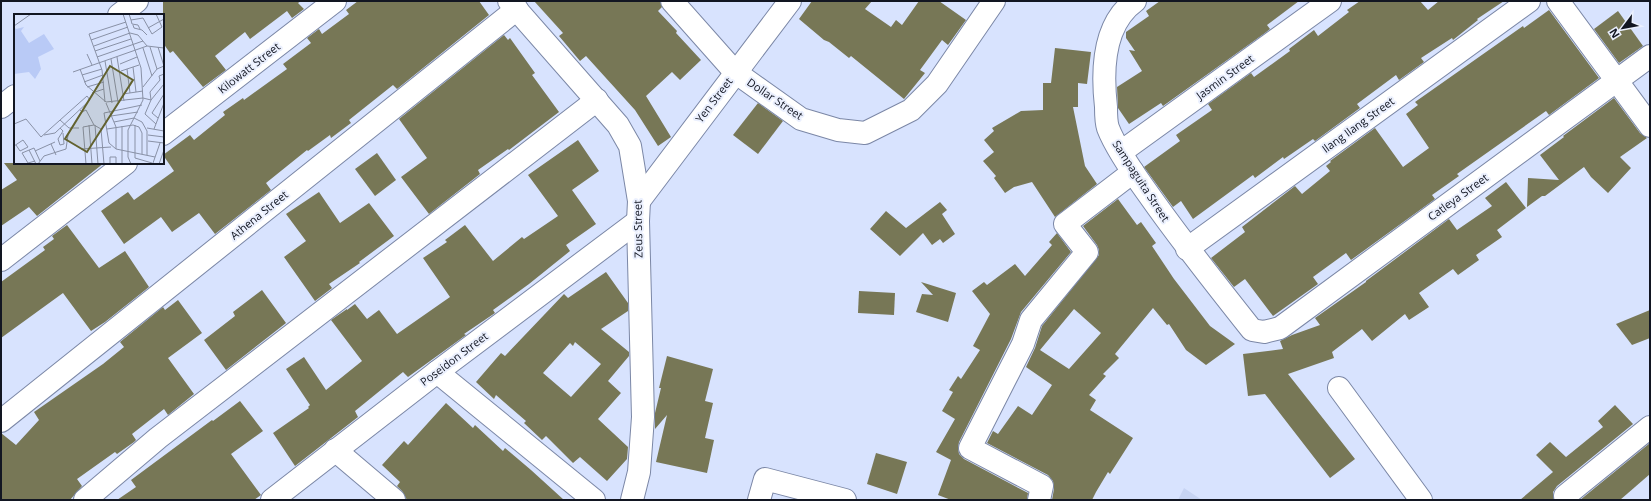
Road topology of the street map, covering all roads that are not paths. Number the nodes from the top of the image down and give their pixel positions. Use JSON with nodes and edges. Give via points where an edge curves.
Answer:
{"nodes":[{"id":1,"x":137,"y":1,"type":"edge"},
{"id":2,"x":335,"y":1,"type":"edge"},
{"id":3,"x":672,"y":1,"type":"edge"},
{"id":4,"x":790,"y":1,"type":"edge"},
{"id":5,"x":994,"y":1,"type":"edge"},
{"id":6,"x":1135,"y":1,"type":"edge"},
{"id":7,"x":1330,"y":1,"type":"edge"},
{"id":8,"x":1530,"y":1,"type":"edge"},
{"id":9,"x":1558,"y":1,"type":"edge"},
{"id":10,"x":513,"y":5,"type":"edge"},
{"id":11,"x":120,"y":14,"type":"edge"},
{"id":12,"x":1650,"y":56,"type":"edge"},
{"id":13,"x":735,"y":72,"type":"junction"},
{"id":14,"x":1617,"y":80,"type":"junction"},
{"id":15,"x":14,"y":97,"type":"edge"},
{"id":16,"x":597,"y":100,"type":"junction"},
{"id":17,"x":1,"y":107,"type":"edge"},
{"id":18,"x":1650,"y":126,"type":"edge"},
{"id":19,"x":164,"y":133,"type":"edge"},
{"id":20,"x":1121,"y":152,"type":"junction"},
{"id":21,"x":125,"y":164,"type":"edge"},
{"id":22,"x":1133,"y":172,"type":"junction"},
{"id":23,"x":638,"y":211,"type":"junction"},
{"id":24,"x":1187,"y":249,"type":"junction"},
{"id":25,"x":1,"y":260,"type":"edge"},
{"id":26,"x":1264,"y":332,"type":"joint"},
{"id":27,"x":437,"y":372,"type":"junction"},
{"id":28,"x":1339,"y":388,"type":"dead end"},
{"id":29,"x":1,"y":421,"type":"edge"},
{"id":30,"x":1650,"y":427,"type":"edge"},
{"id":31,"x":335,"y":450,"type":"junction"},
{"id":32,"x":1564,"y":496,"type":"dead end"},
{"id":33,"x":85,"y":500,"type":"edge"},
{"id":34,"x":272,"y":500,"type":"edge"},
{"id":35,"x":394,"y":500,"type":"edge"},
{"id":36,"x":594,"y":500,"type":"edge"},
{"id":37,"x":632,"y":500,"type":"edge"},
{"id":38,"x":759,"y":500,"type":"edge"},
{"id":39,"x":845,"y":500,"type":"edge"},
{"id":40,"x":1039,"y":500,"type":"edge"},
{"id":41,"x":1421,"y":500,"type":"edge"}],
"edges":[{"from":1,"to":11,"type":"street"},
{"from":2,"to":19,"type":"street","name":"Kilowatt Street"},
{"from":3,"to":13,"type":"street","name":"Dollar Street"},
{"from":4,"to":13,"type":"street","name":"Yen Street"},
{"from":5,"to":13,"type":"street","name":"Dollar Street","via":[[937,84],[911,110],[865,133],[838,130],[801,119]]},
{"from":6,"to":20,"type":"street","name":"Sampaguita Street","via":[[1129,5],[1114,27],[1107,50],[1104,78],[1108,128]]},
{"from":7,"to":20,"type":"street","name":"Jasmin Street"},
{"from":8,"to":24,"type":"street","name":"Ilang Ilang Street"},
{"from":9,"to":14,"type":"street"},
{"from":10,"to":16,"type":"street","name":"Zeus Street"},
{"from":10,"to":29,"type":"street","name":"Athena Street"},
{"from":12,"to":14,"type":"street","name":"Catleya Street"},
{"from":13,"to":23,"type":"street","name":"Yen Street"},
{"from":14,"to":18,"type":"street"},
{"from":14,"to":26,"type":"street","name":"Catleya Street","via":[[1280,328]]},
{"from":15,"to":17,"type":"street"},
{"from":16,"to":23,"type":"street","name":"Zeus Street","via":[[618,125],[630,146]]},
{"from":16,"to":33,"type":"street","via":[[158,438]]},
{"from":20,"to":22,"type":"street","name":"Sampaguita Street"},
{"from":21,"to":25,"type":"street"},
{"from":22,"to":24,"type":"street","name":"Sampaguita Street"},
{"from":22,"to":40,"type":"street","via":[[1065,224],[1087,252],[1031,320],[1023,344],[970,448],[1042,486]]},
{"from":23,"to":27,"type":"street","name":"Poseidon Street"},
{"from":23,"to":37,"type":"street","name":"Zeus Street","via":[[644,417],[639,472]]},
{"from":24,"to":26,"type":"street","name":"Sampaguita Street","via":[[1252,330]]},
{"from":27,"to":31,"type":"street","name":"Poseidon Street"},
{"from":27,"to":36,"type":"street"},
{"from":28,"to":41,"type":"street"},
{"from":30,"to":32,"type":"street"},
{"from":31,"to":34,"type":"street","name":"Poseidon Street"},
{"from":31,"to":35,"type":"street"},
{"from":38,"to":39,"type":"street","via":[[766,479]]}]}
